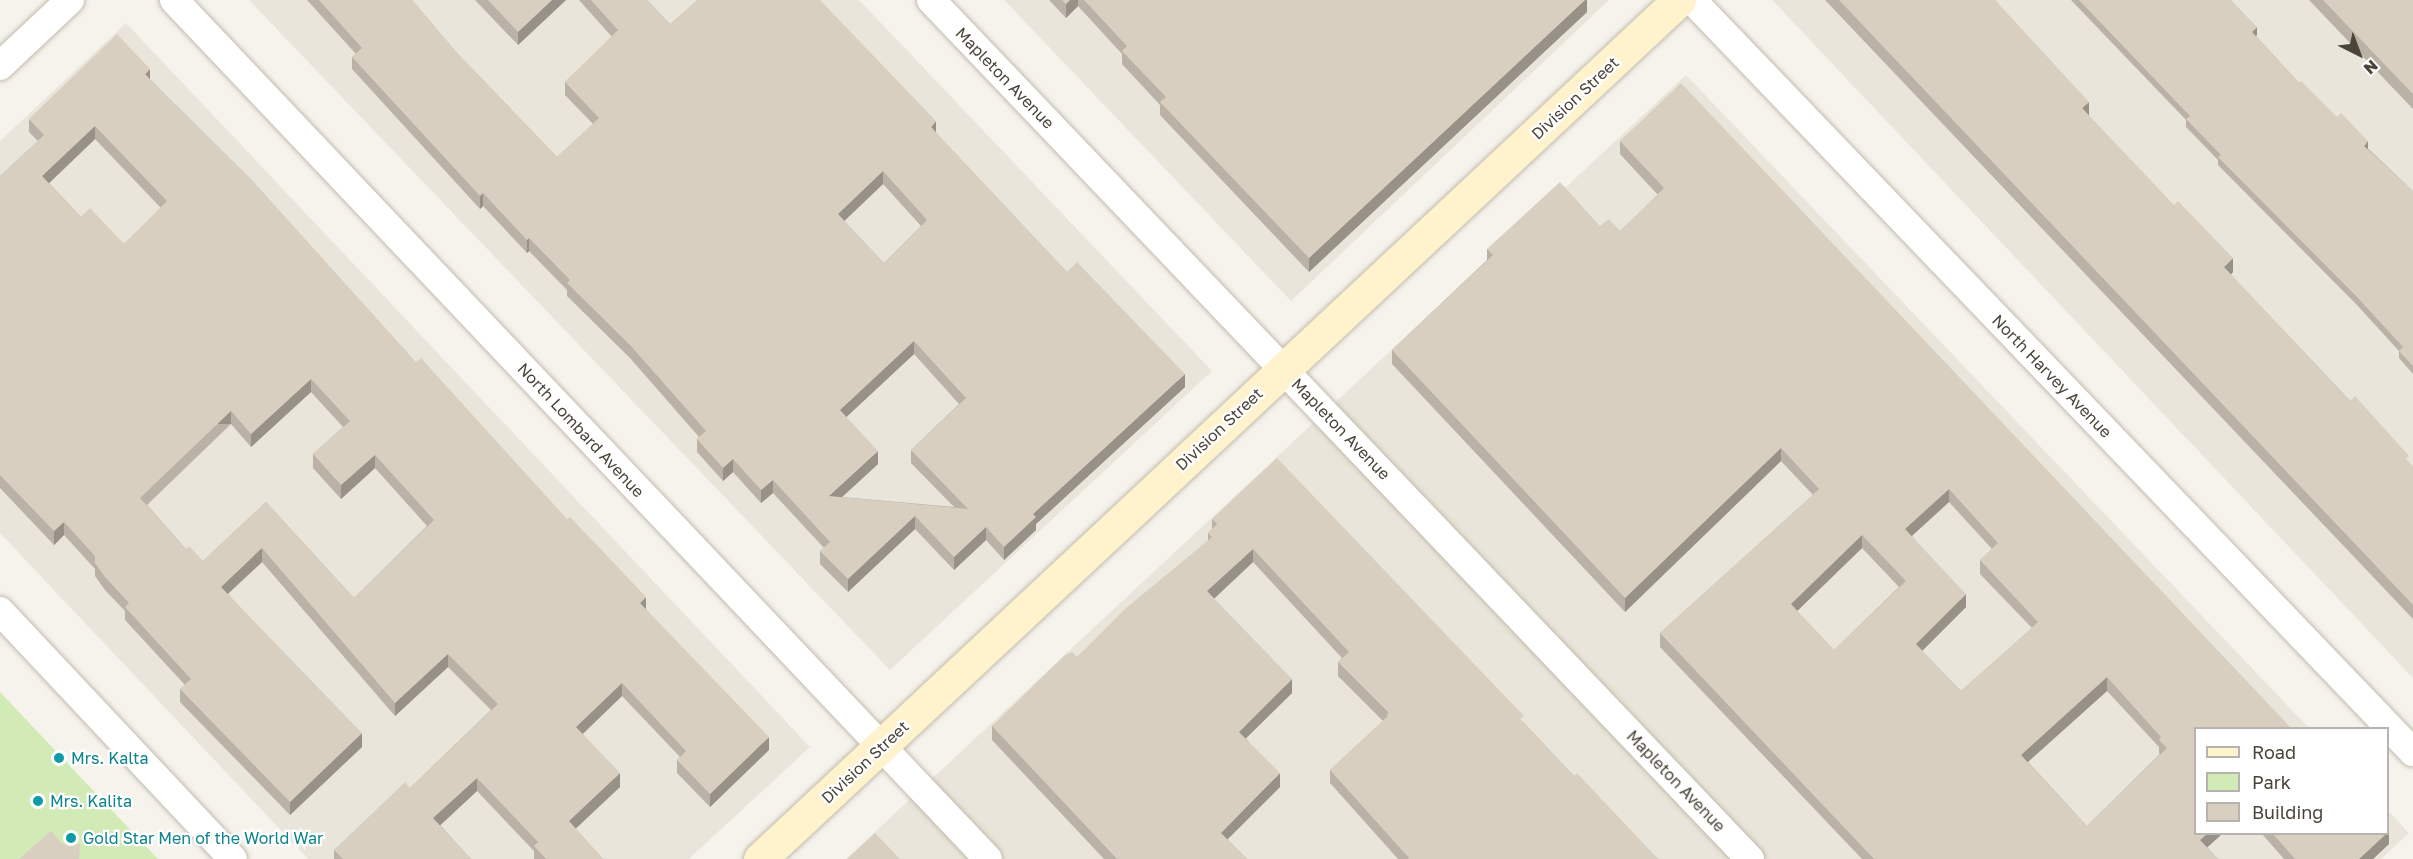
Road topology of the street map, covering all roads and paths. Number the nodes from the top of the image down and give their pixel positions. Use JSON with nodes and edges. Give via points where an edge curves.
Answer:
{"nodes":[{"id":1,"x":70,"y":0,"type":"edge"},
{"id":2,"x":174,"y":0,"type":"edge"},
{"id":3,"x":931,"y":0,"type":"edge"},
{"id":4,"x":1679,"y":0,"type":"edge"},
{"id":5,"x":1692,"y":0,"type":"edge"},
{"id":6,"x":0,"y":66,"type":"edge"},
{"id":7,"x":1284,"y":369,"type":"junction"},
{"id":8,"x":0,"y":611,"type":"edge"},
{"id":9,"x":881,"y":747,"type":"junction"},
{"id":10,"x":2413,"y":752,"type":"edge"},
{"id":11,"x":233,"y":859,"type":"edge"},
{"id":12,"x":760,"y":859,"type":"edge"},
{"id":13,"x":988,"y":859,"type":"edge"},
{"id":14,"x":1750,"y":859,"type":"edge"}],
"edges":[{"from":1,"to":6,"type":"street"},
{"from":2,"to":9,"type":"street","name":"North Lombard Avenue"},
{"from":3,"to":7,"type":"street","name":"Mapleton Avenue"},
{"from":4,"to":7,"type":"street","name":"Division Street"},
{"from":5,"to":10,"type":"street","name":"North Harvey Avenue"},
{"from":7,"to":9,"type":"street","name":"Division Street"},
{"from":7,"to":14,"type":"street","name":"Mapleton Avenue"},
{"from":8,"to":11,"type":"street"},
{"from":9,"to":12,"type":"street","name":"Division Street"},
{"from":9,"to":13,"type":"street","name":"North Lombard Avenue"}]}
